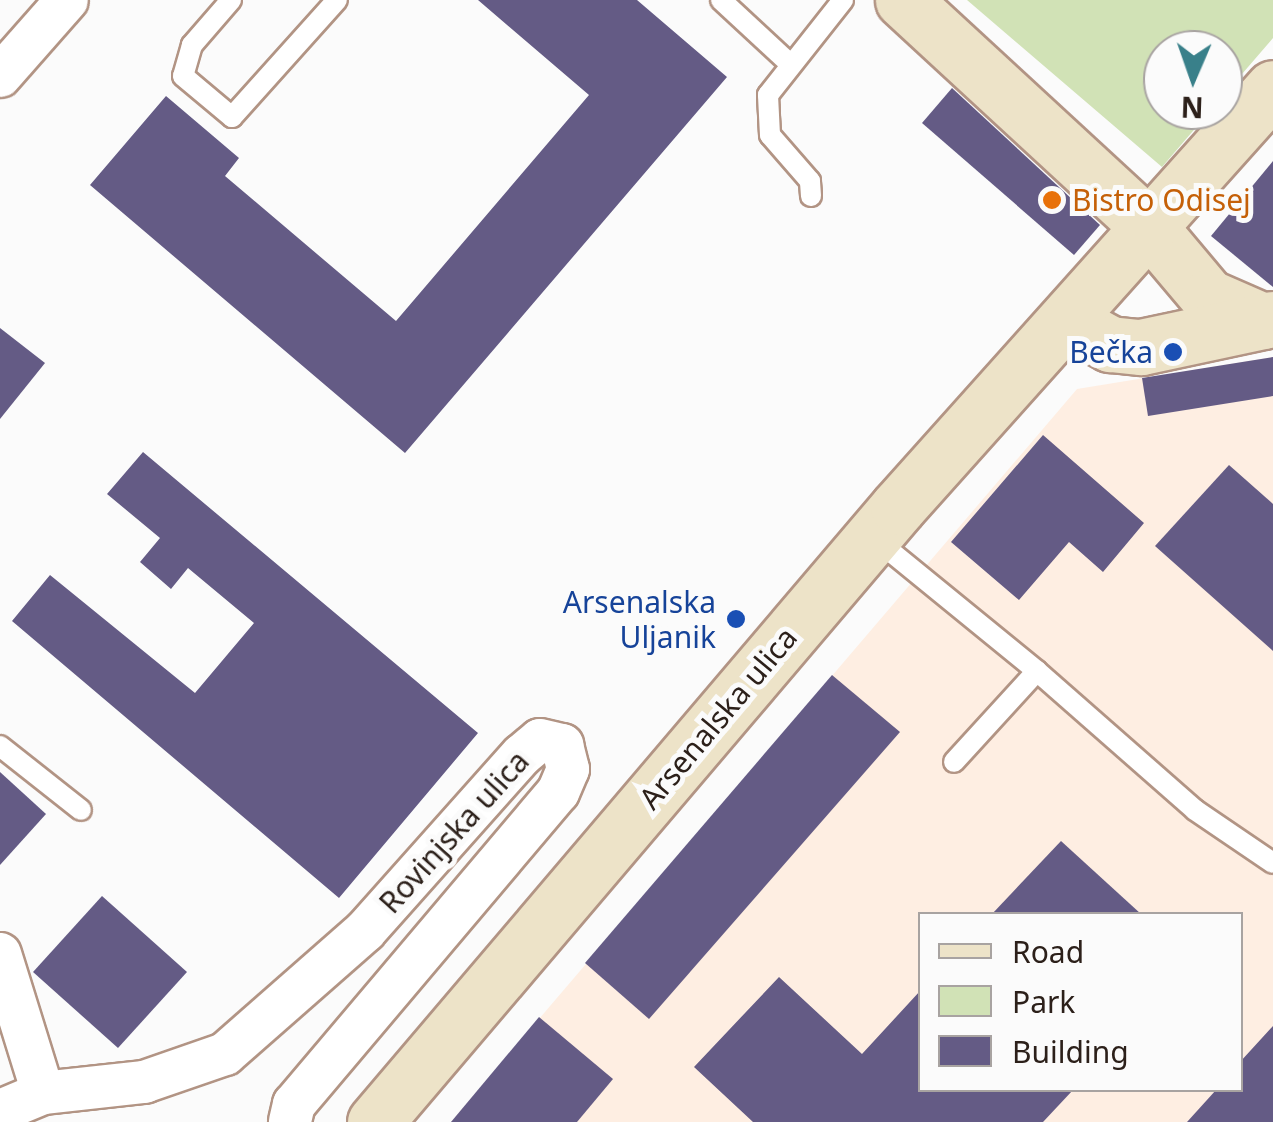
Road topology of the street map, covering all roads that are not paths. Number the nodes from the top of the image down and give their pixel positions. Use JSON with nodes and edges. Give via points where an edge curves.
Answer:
{"nodes":[{"id":1,"x":68,"y":0,"type":"edge"},
{"id":2,"x":230,"y":0,"type":"edge"},
{"id":3,"x":337,"y":0,"type":"edge"},
{"id":4,"x":721,"y":0,"type":"edge"},
{"id":5,"x":842,"y":0,"type":"edge"},
{"id":6,"x":902,"y":0,"type":"edge"},
{"id":7,"x":789,"y":63,"type":"junction"},
{"id":8,"x":0,"y":76,"type":"edge"},
{"id":9,"x":1273,"y":88,"type":"edge"},
{"id":10,"x":811,"y":196,"type":"dead end"},
{"id":11,"x":1149,"y":228,"type":"junction"},
{"id":12,"x":1268,"y":320,"type":"edge"},
{"id":13,"x":1070,"y":322,"type":"junction"},
{"id":14,"x":872,"y":536,"type":"junction"},
{"id":15,"x":1037,"y":671,"type":"junction"},
{"id":16,"x":0,"y":746,"type":"edge"},
{"id":17,"x":954,"y":762,"type":"dead end"},
{"id":18,"x":81,"y":810,"type":"dead end"},
{"id":19,"x":1273,"y":863,"type":"edge"},
{"id":20,"x":0,"y":954,"type":"edge"},
{"id":21,"x":44,"y":1093,"type":"junction"},
{"id":22,"x":0,"y":1112,"type":"edge"},
{"id":23,"x":290,"y":1122,"type":"edge"},
{"id":24,"x":374,"y":1122,"type":"edge"}],
"edges":[{"from":1,"to":8,"type":"street"},
{"from":2,"to":3,"type":"lane","via":[[192,45],[183,76],[232,117]]},
{"from":4,"to":7,"type":"lane"},
{"from":5,"to":7,"type":"lane"},
{"from":6,"to":11,"type":"main road"},
{"from":7,"to":10,"type":"lane","via":[[768,96],[770,135],[810,182]]},
{"from":9,"to":11,"type":"main road","name":"Arsenalska ulica"},
{"from":11,"to":12,"type":"main road","via":[[1208,296]]},
{"from":11,"to":13,"type":"main road","name":"Arsenalska ulica"},
{"from":12,"to":13,"type":"main road","via":[[1141,347],[1110,344]]},
{"from":13,"to":14,"type":"main road","name":"Arsenalska ulica"},
{"from":14,"to":15,"type":"lane"},
{"from":14,"to":24,"type":"main road","name":"Arsenalska ulica"},
{"from":15,"to":17,"type":"lane"},
{"from":15,"to":19,"type":"lane","via":[[1195,810]]},
{"from":16,"to":18,"type":"lane"},
{"from":20,"to":21,"type":"street"},
{"from":21,"to":22,"type":"street","name":"Rovinjska ulica"},
{"from":21,"to":23,"type":"street","name":"Rovinjska ulica","via":[[144,1082],[225,1054],[365,931],[522,754],[540,740],[562,745],[568,769],[558,792],[294,1104]]}]}
